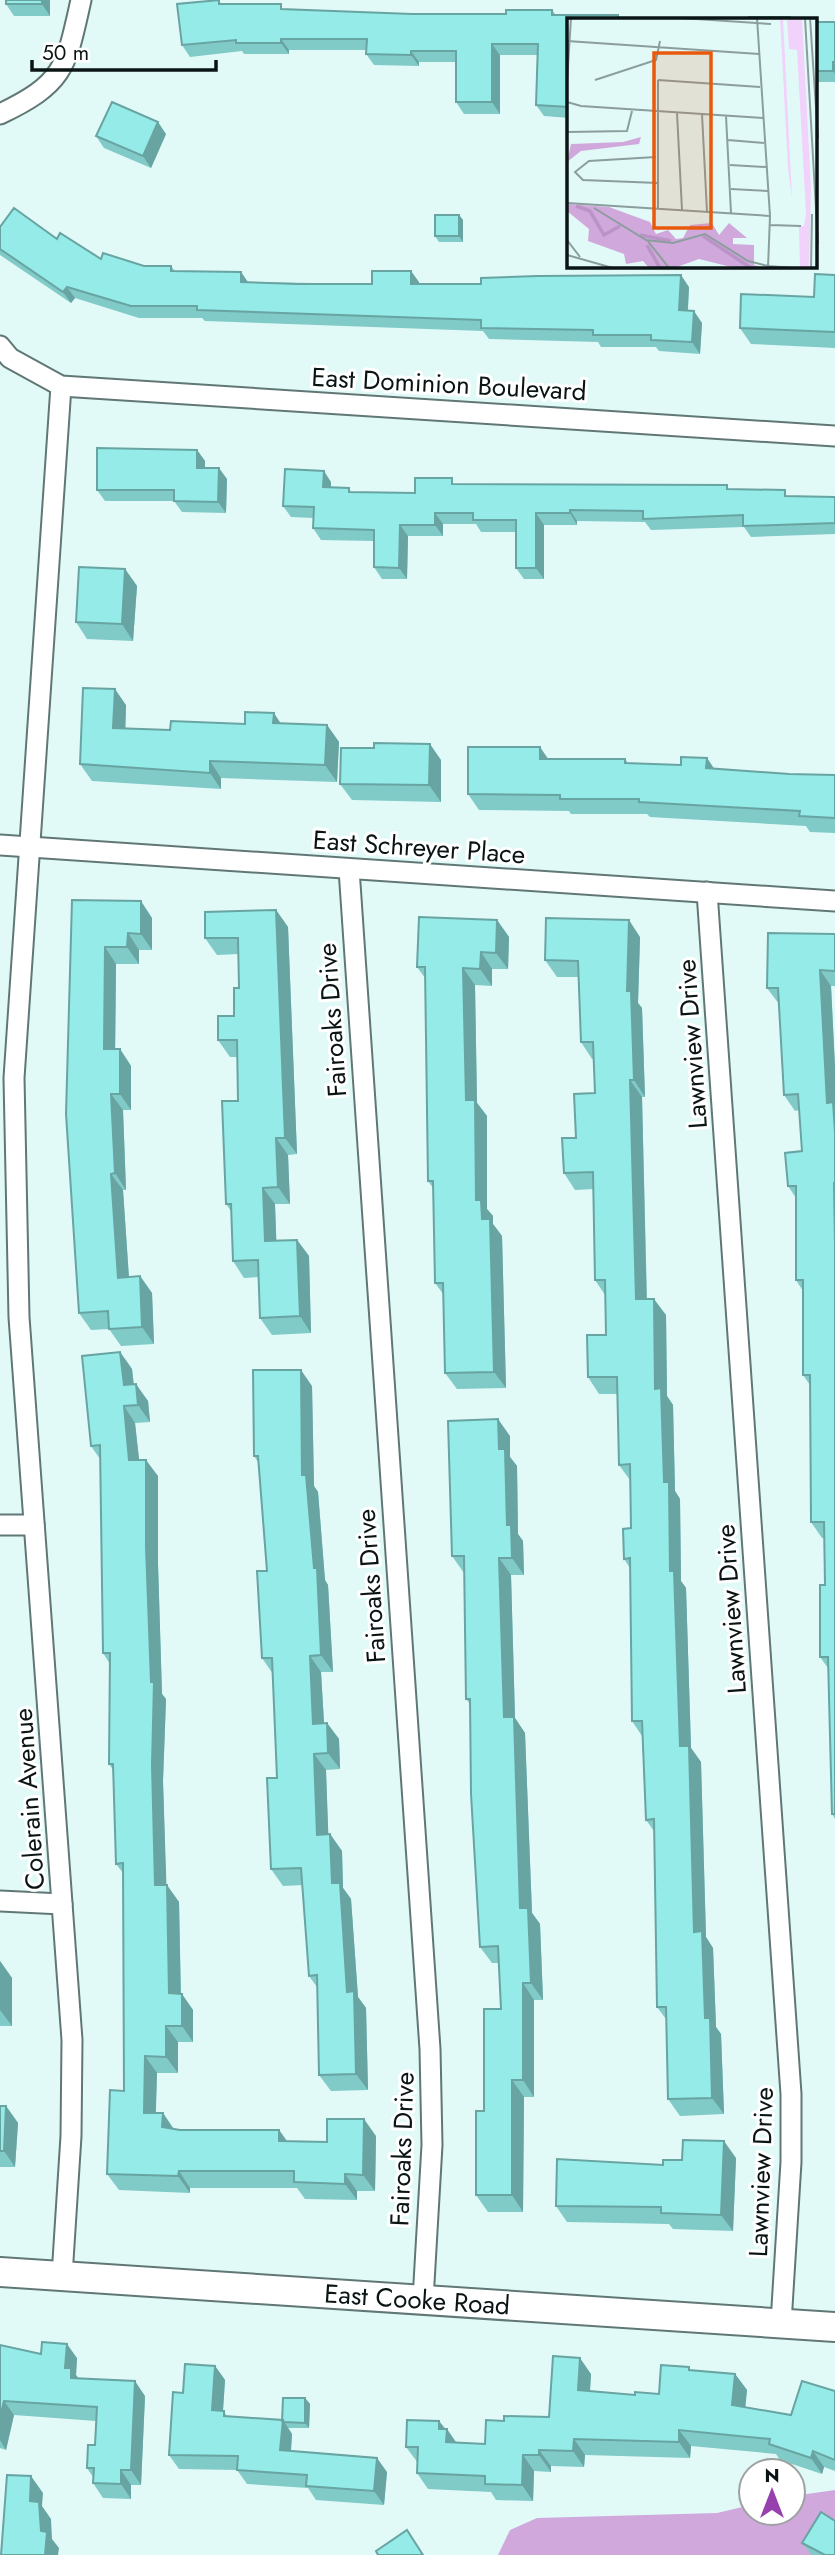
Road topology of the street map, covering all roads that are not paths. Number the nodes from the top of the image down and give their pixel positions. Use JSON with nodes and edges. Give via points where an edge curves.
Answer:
{"nodes":[{"id":1,"x":80,"y":0,"type":"edge"},
{"id":2,"x":0,"y":114,"type":"edge"},
{"id":3,"x":0,"y":346,"type":"edge"},
{"id":4,"x":61,"y":386,"type":"junction"},
{"id":5,"x":835,"y":436,"type":"edge"},
{"id":6,"x":0,"y":845,"type":"edge"},
{"id":7,"x":28,"y":847,"type":"junction"},
{"id":8,"x":349,"y":869,"type":"junction"},
{"id":9,"x":707,"y":892,"type":"junction"},
{"id":10,"x":835,"y":901,"type":"edge"},
{"id":11,"x":0,"y":1525,"type":"edge"},
{"id":12,"x":34,"y":1525,"type":"junction"},
{"id":13,"x":0,"y":1900,"type":"edge"},
{"id":14,"x":62,"y":1904,"type":"junction"},
{"id":15,"x":0,"y":2272,"type":"edge"},
{"id":16,"x":62,"y":2276,"type":"junction"},
{"id":17,"x":423,"y":2300,"type":"junction"},
{"id":18,"x":782,"y":2323,"type":"junction"},
{"id":19,"x":835,"y":2327,"type":"edge"}],
"edges":[{"from":1,"to":2,"type":"street","via":[[69,54],[58,75],[29,100]]},
{"from":3,"to":4,"type":"street","via":[[10,358]]},
{"from":4,"to":5,"type":"street","name":"East Dominion Boulevard"},
{"from":4,"to":7,"type":"street","name":"Colerain Avenue"},
{"from":6,"to":7,"type":"street","name":"East Schreyer Place"},
{"from":7,"to":8,"type":"street","name":"East Schreyer Place"},
{"from":7,"to":12,"type":"street","name":"Colerain Avenue","via":[[13,1078],[19,1317]]},
{"from":8,"to":9,"type":"street","name":"East Schreyer Place"},
{"from":8,"to":17,"type":"street","name":"Fairoaks Drive","via":[[430,2049],[432,2145]]},
{"from":9,"to":10,"type":"street","name":"East Schreyer Place"},
{"from":9,"to":18,"type":"street","name":"Lawnview Drive","via":[[791,2094]]},
{"from":11,"to":12,"type":"street"},
{"from":12,"to":14,"type":"street","name":"Colerain Avenue"},
{"from":13,"to":14,"type":"street"},
{"from":14,"to":16,"type":"street","name":"Colerain Avenue","via":[[72,2040]]},
{"from":15,"to":16,"type":"main road","name":"East Cooke Road"},
{"from":16,"to":17,"type":"main road","name":"East Cooke Road"},
{"from":17,"to":18,"type":"main road","name":"East Cooke Road"},
{"from":18,"to":19,"type":"main road","name":"East Cooke Road"}]}
